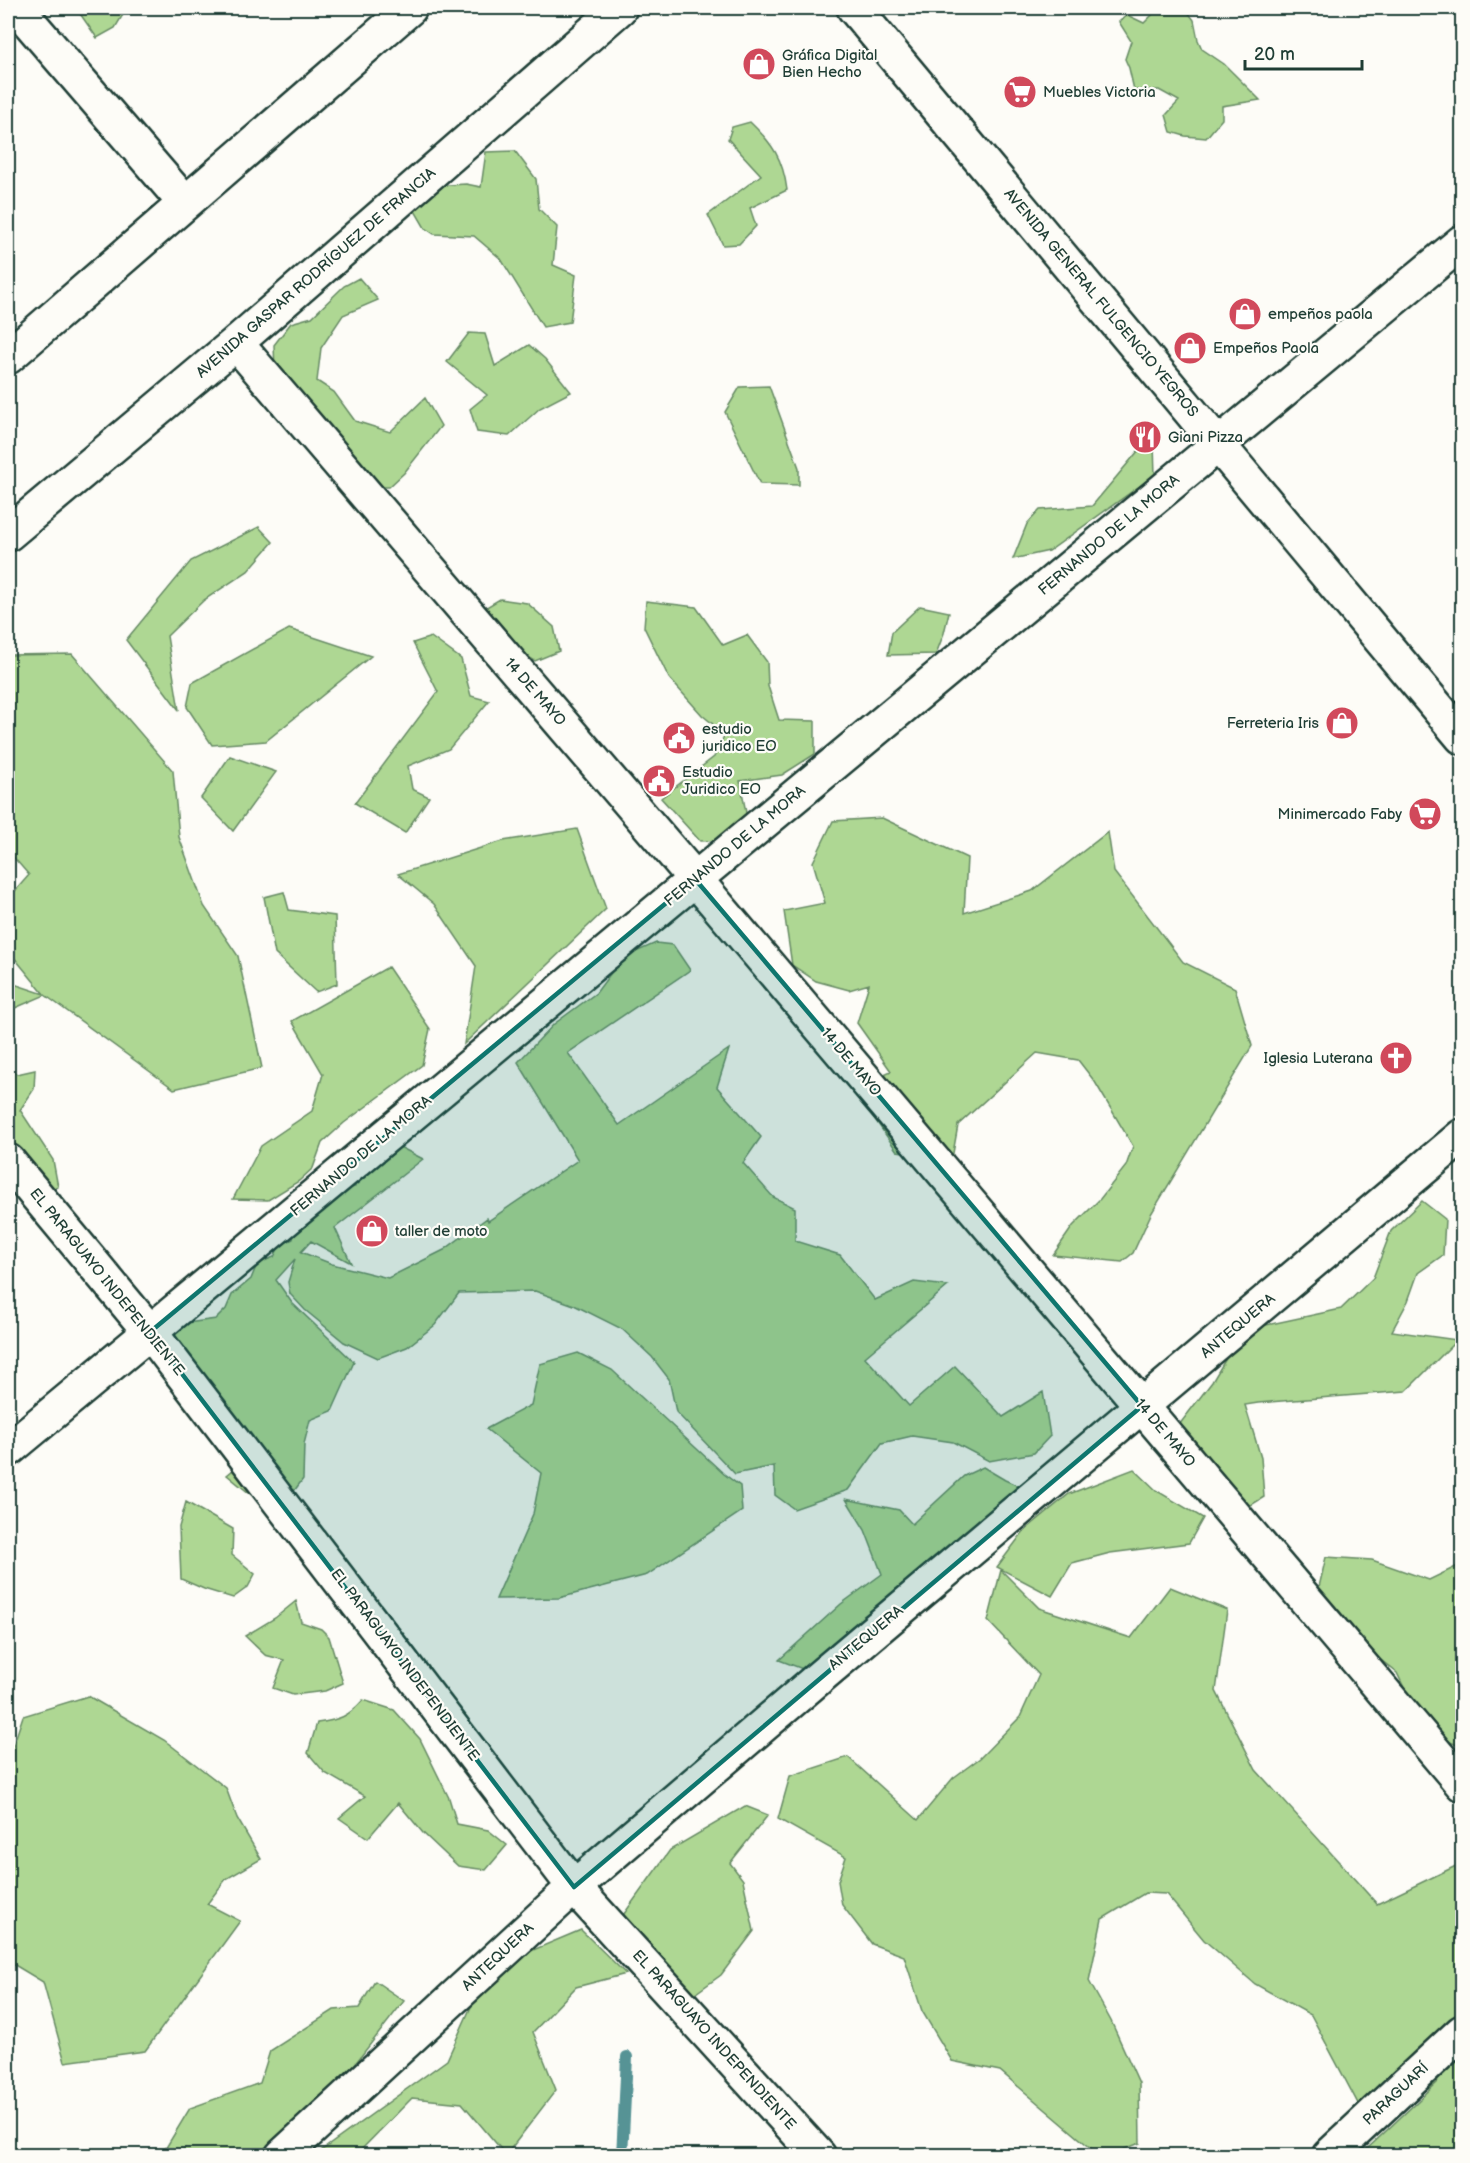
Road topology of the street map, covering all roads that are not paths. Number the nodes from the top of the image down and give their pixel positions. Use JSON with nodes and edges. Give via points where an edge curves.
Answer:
{"nodes":[{"id":1,"x":18,"y":8,"type":"edge"},
{"id":2,"x":410,"y":8,"type":"edge"},
{"id":3,"x":620,"y":8,"type":"edge"},
{"id":4,"x":854,"y":8,"type":"edge"},
{"id":5,"x":185,"y":203,"type":"junction"},
{"id":6,"x":1462,"y":242,"type":"edge"},
{"id":7,"x":236,"y":343,"type":"junction"},
{"id":8,"x":8,"y":357,"type":"edge"},
{"id":9,"x":1219,"y":444,"type":"junction"},
{"id":10,"x":8,"y":534,"type":"edge"},
{"id":11,"x":1462,"y":736,"type":"edge"},
{"id":12,"x":695,"y":879,"type":"junction"},
{"id":13,"x":1462,"y":1136,"type":"edge"},
{"id":14,"x":8,"y":1161,"type":"edge"},
{"id":15,"x":150,"y":1332,"type":"junction"},
{"id":16,"x":1142,"y":1406,"type":"junction"},
{"id":17,"x":8,"y":1450,"type":"edge"},
{"id":18,"x":1462,"y":1784,"type":"edge"},
{"id":19,"x":574,"y":1887,"type":"junction"},
{"id":20,"x":1462,"y":2032,"type":"edge"},
{"id":21,"x":282,"y":2156,"type":"edge"},
{"id":22,"x":819,"y":2156,"type":"edge"},
{"id":23,"x":1329,"y":2156,"type":"edge"}],
"edges":[{"from":1,"to":5,"type":"street"},
{"from":2,"to":5,"type":"street"},
{"from":3,"to":7,"type":"street","name":"AVENIDA GASPAR RODRÍGUEZ DE FRANCIA"},
{"from":4,"to":9,"type":"street","name":"AVENIDA GENERAL FULGENCIO YEGROS"},
{"from":5,"to":8,"type":"street"},
{"from":6,"to":9,"type":"street","name":"FERNANDO DE LA MORA"},
{"from":7,"to":10,"type":"street","name":"AVENIDA GASPAR RODRÍGUEZ DE FRANCIA"},
{"from":7,"to":12,"type":"street","name":"14 DE MAYO"},
{"from":9,"to":11,"type":"street","name":"AVENIDA GENERAL FULGENCIO YEGROS"},
{"from":9,"to":12,"type":"street","name":"FERNANDO DE LA MORA"},
{"from":12,"to":15,"type":"street","name":"FERNANDO DE LA MORA"},
{"from":12,"to":16,"type":"street","name":"14 DE MAYO"},
{"from":13,"to":16,"type":"street","name":"ANTEQUERA"},
{"from":14,"to":15,"type":"street","name":"EL PARAGUAYO INDEPENDIENTE"},
{"from":15,"to":17,"type":"street","name":"FERNANDO DE LA MORA"},
{"from":15,"to":19,"type":"street","name":"EL PARAGUAYO INDEPENDIENTE"},
{"from":16,"to":18,"type":"street","name":"14 DE MAYO"},
{"from":16,"to":19,"type":"street","name":"ANTEQUERA"},
{"from":19,"to":21,"type":"street","name":"ANTEQUERA"},
{"from":19,"to":22,"type":"street","name":"EL PARAGUAYO INDEPENDIENTE"},
{"from":20,"to":23,"type":"street","name":"PARAGUARÍ"}]}
